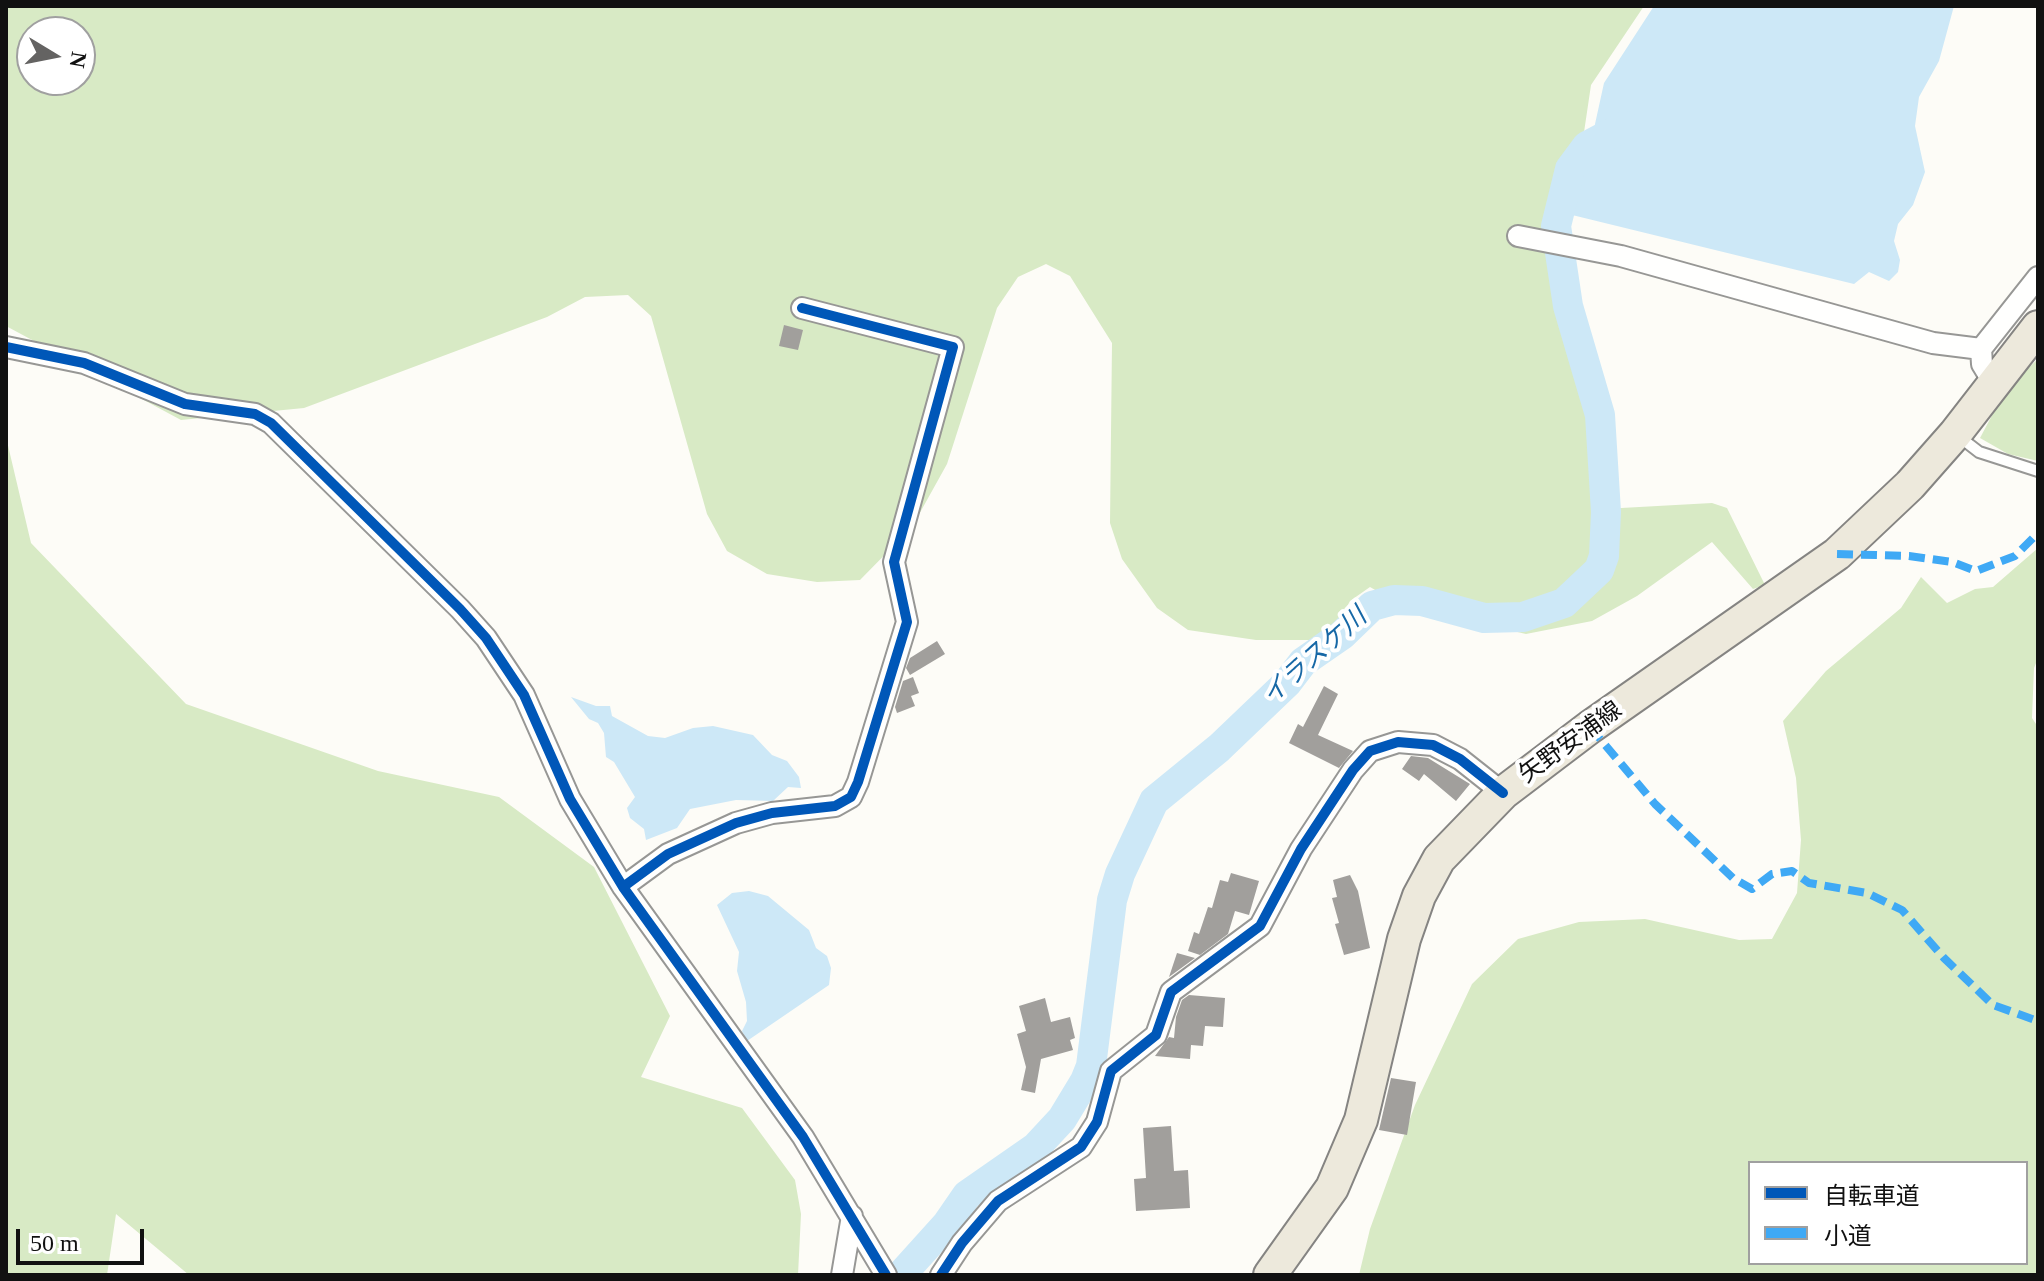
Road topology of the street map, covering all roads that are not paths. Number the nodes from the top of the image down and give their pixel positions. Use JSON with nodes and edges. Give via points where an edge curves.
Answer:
{"nodes":[{"id":1,"x":1518,"y":236,"type":"dead end"},
{"id":2,"x":2038,"y":277,"type":"edge"},
{"id":3,"x":802,"y":308,"type":"dead end"},
{"id":4,"x":2038,"y":327,"type":"edge"},
{"id":5,"x":6,"y":347,"type":"edge"},
{"id":6,"x":1981,"y":349,"type":"junction"},
{"id":7,"x":1993,"y":382,"type":"junction"},
{"id":8,"x":1955,"y":434,"type":"junction"},
{"id":9,"x":2038,"y":471,"type":"edge"},
{"id":10,"x":1503,"y":793,"type":"junction"},
{"id":11,"x":623,"y":887,"type":"junction"},
{"id":12,"x":852,"y":1216,"type":"junction"},
{"id":13,"x":842,"y":1275,"type":"edge"},
{"id":14,"x":886,"y":1275,"type":"edge"},
{"id":15,"x":941,"y":1275,"type":"edge"},
{"id":16,"x":1270,"y":1275,"type":"edge"}],
"edges":[{"from":1,"to":6,"type":"street","via":[[1621,256],[1933,343]]},
{"from":2,"to":6,"type":"street"},
{"from":3,"to":11,"type":"street","via":[[953,347],[894,562],[907,622],[858,782],[851,797],[835,806],[736,823],[668,854]]},
{"from":4,"to":7,"type":"main road","name":"矢野安浦線"},
{"from":5,"to":11,"type":"street","via":[[84,363],[185,404],[255,414],[285,434],[486,638],[524,695],[570,799]]},
{"from":6,"to":7,"type":"street","via":[[1982,364]]},
{"from":7,"to":8,"type":"main road","name":"矢野安浦線"},
{"from":8,"to":9,"type":"lane","via":[[1979,452]]},
{"from":8,"to":10,"type":"main road","name":"矢野安浦線","via":[[1837,554]]},
{"from":10,"to":15,"type":"street","via":[[1433,745],[1398,742],[1370,751],[1301,849],[1260,926],[1171,992],[1156,1035],[1111,1071],[1097,1122],[1081,1147],[998,1201]]},
{"from":10,"to":16,"type":"main road","name":"矢野安浦線","via":[[1439,859],[1419,896],[1361,1120],[1332,1188]]},
{"from":11,"to":12,"type":"street","via":[[803,1137]]},
{"from":12,"to":13,"type":"street"},
{"from":12,"to":14,"type":"street"}]}
